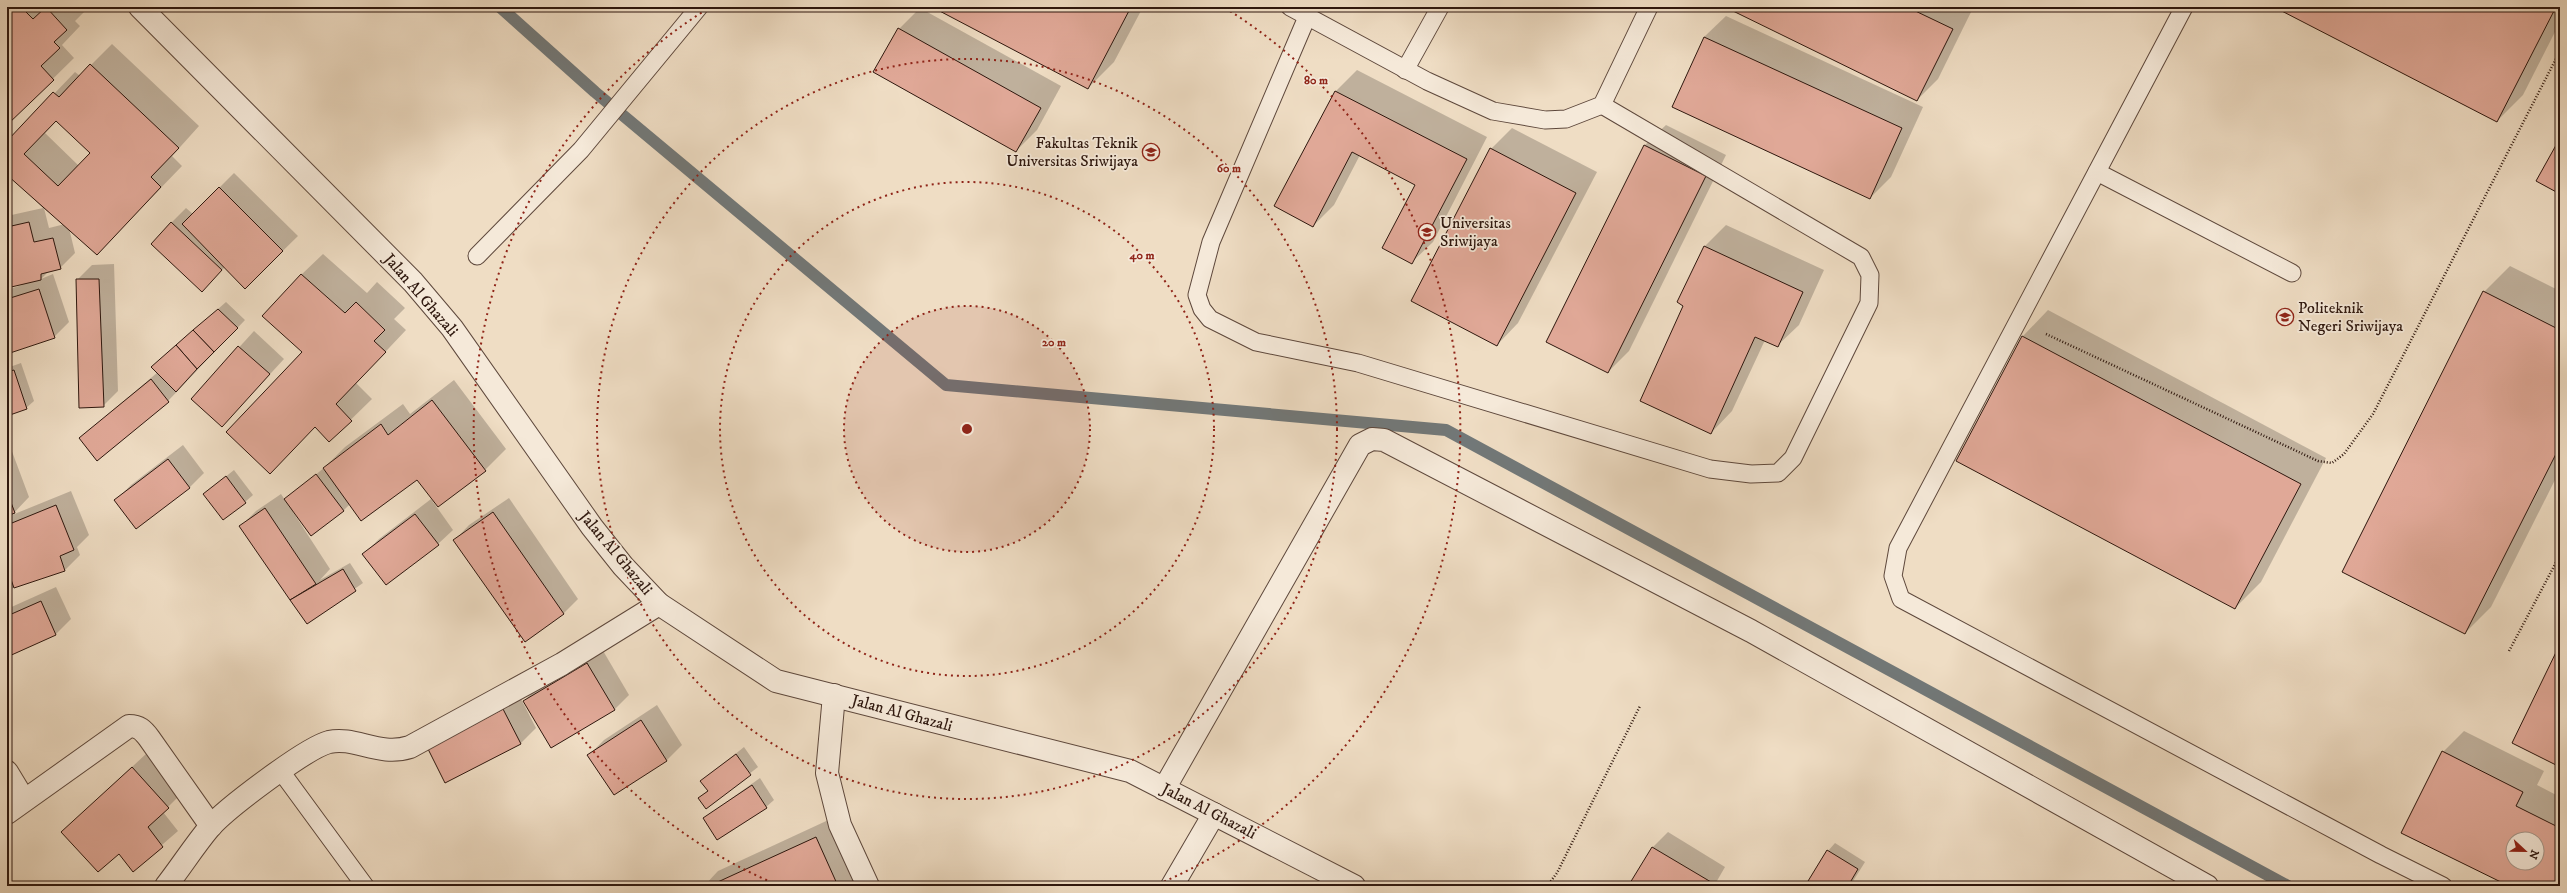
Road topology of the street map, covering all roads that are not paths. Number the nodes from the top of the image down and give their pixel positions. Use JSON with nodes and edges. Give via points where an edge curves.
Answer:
{"nodes":[{"id":1,"x":140,"y":7,"type":"edge"},
{"id":2,"x":699,"y":7,"type":"edge"},
{"id":3,"x":1290,"y":7,"type":"edge"},
{"id":4,"x":1440,"y":7,"type":"edge"},
{"id":5,"x":1649,"y":7,"type":"edge"},
{"id":6,"x":2184,"y":7,"type":"edge"},
{"id":7,"x":1308,"y":17,"type":"junction"},
{"id":8,"x":1405,"y":70,"type":"junction"},
{"id":9,"x":1602,"y":106,"type":"junction"},
{"id":10,"x":2097,"y":172,"type":"junction"},
{"id":11,"x":477,"y":256,"type":"dead end"},
{"id":12,"x":2292,"y":273,"type":"dead end"},
{"id":13,"x":659,"y":604,"type":"junction"},
{"id":14,"x":834,"y":696,"type":"junction"},
{"id":15,"x":280,"y":770,"type":"junction"},
{"id":16,"x":7,"y":772,"type":"edge"},
{"id":17,"x":1164,"y":789,"type":"junction"},
{"id":18,"x":16,"y":807,"type":"edge"},
{"id":19,"x":1214,"y":814,"type":"junction"},
{"id":20,"x":211,"y":826,"type":"junction"},
{"id":21,"x":166,"y":886,"type":"edge"},
{"id":22,"x":365,"y":886,"type":"edge"},
{"id":23,"x":868,"y":886,"type":"edge"},
{"id":24,"x":1172,"y":886,"type":"edge"},
{"id":25,"x":1354,"y":886,"type":"edge"},
{"id":26,"x":2207,"y":886,"type":"edge"},
{"id":27,"x":2443,"y":886,"type":"edge"}],
"edges":[{"from":1,"to":13,"type":"street","name":"Jalan Al Ghazali","via":[[413,282],[452,328],[592,527],[623,566]]},
{"from":2,"to":11,"type":"lane","via":[[581,150]]},
{"from":3,"to":7,"type":"lane"},
{"from":4,"to":8,"type":"lane"},
{"from":5,"to":9,"type":"lane"},
{"from":6,"to":10,"type":"lane"},
{"from":7,"to":8,"type":"lane"},
{"from":7,"to":9,"type":"lane","via":[[1212,242],[1197,295],[1202,309],[1210,320],[1256,342],[1358,363],[1710,469],[1751,474],[1778,473],[1793,458],[1869,303],[1870,275],[1861,257]]},
{"from":8,"to":9,"type":"lane","via":[[1500,112],[1552,120],[1566,119]]},
{"from":10,"to":12,"type":"lane"},
{"from":10,"to":27,"type":"lane","via":[[1898,548],[1893,576],[1901,599]]},
{"from":13,"to":14,"type":"street","name":"Jalan Al Ghazali","via":[[776,681]]},
{"from":13,"to":15,"type":"street","via":[[562,664],[410,747],[399,751],[386,751],[341,741],[329,742]]},
{"from":14,"to":17,"type":"street","name":"Jalan Al Ghazali","via":[[1130,771]]},
{"from":14,"to":23,"type":"street","via":[[827,773],[840,825]]},
{"from":15,"to":20,"type":"street"},
{"from":15,"to":22,"type":"lane"},
{"from":16,"to":18,"type":"street"},
{"from":17,"to":19,"type":"street","name":"Jalan Al Ghazali"},
{"from":17,"to":26,"type":"street","via":[[1360,445],[1372,439],[1384,440],[1751,631]]},
{"from":18,"to":20,"type":"street","via":[[129,726],[134,726],[139,727],[149,738]]},
{"from":19,"to":24,"type":"street"},
{"from":19,"to":25,"type":"street","name":"Jalan Al Ghazali"},
{"from":20,"to":21,"type":"street"}]}
